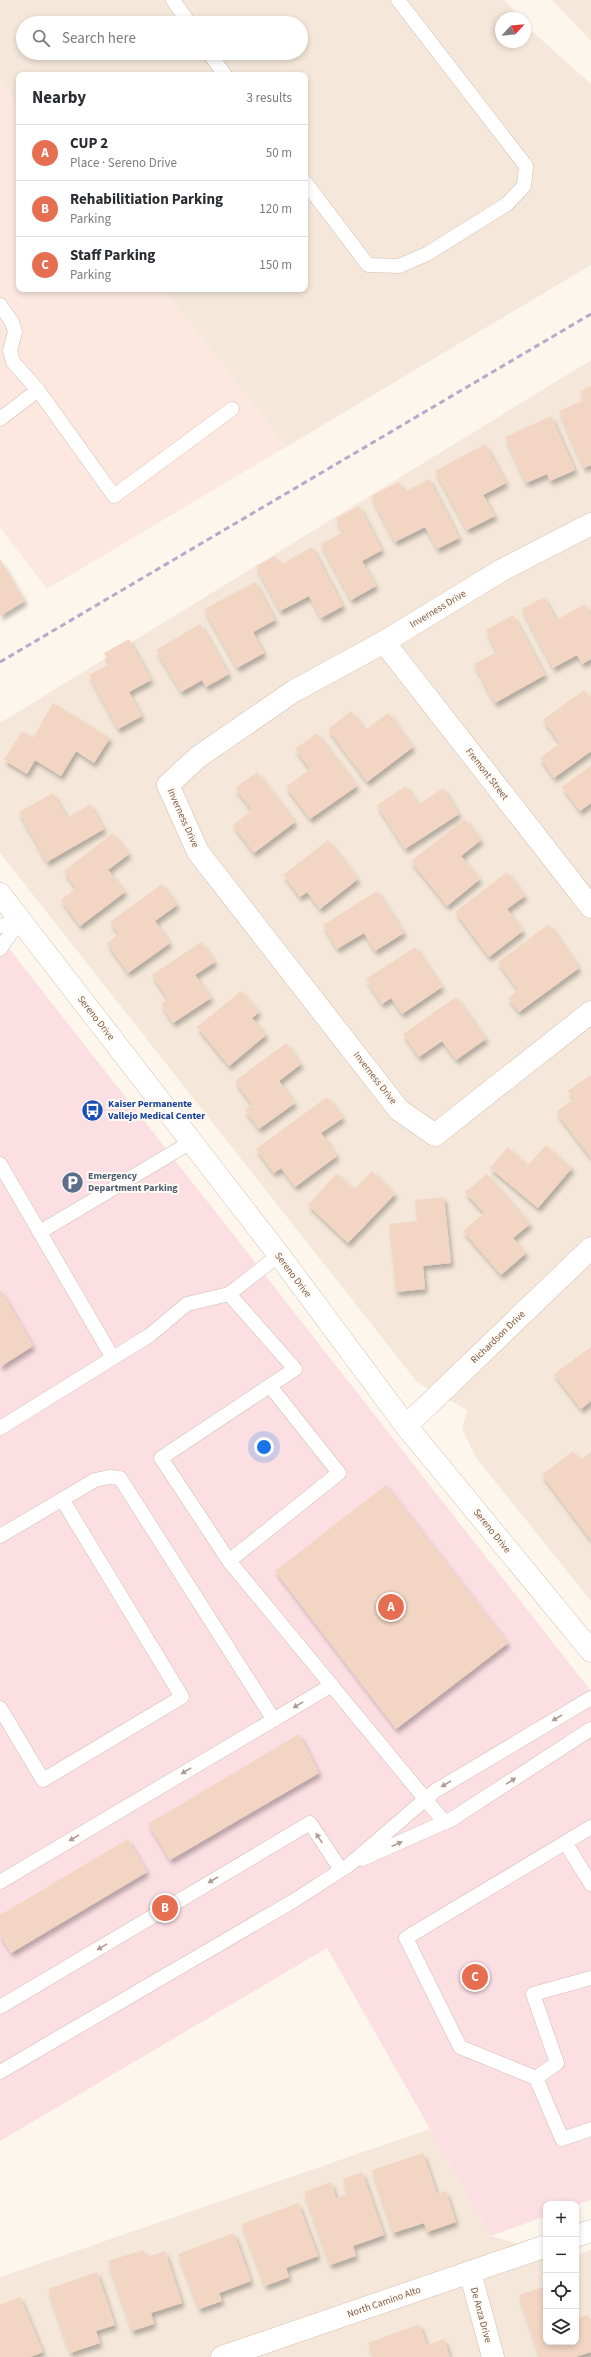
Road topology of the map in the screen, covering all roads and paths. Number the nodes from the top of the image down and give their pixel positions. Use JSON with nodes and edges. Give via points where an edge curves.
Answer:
{"nodes":[{"id":1,"x":173,"y":0,"type":"edge"},
{"id":2,"x":398,"y":0,"type":"edge"},
{"id":3,"x":184,"y":16,"type":"edge"},
{"id":4,"x":214,"y":60,"type":"edge"},
{"id":5,"x":223,"y":72,"type":"edge"},
{"id":6,"x":308,"y":186,"type":"edge"},
{"id":7,"x":0,"y":305,"type":"edge"},
{"id":8,"x":38,"y":390,"type":"junction"},
{"id":9,"x":232,"y":409,"type":"dead end"},
{"id":10,"x":0,"y":419,"type":"edge"},
{"id":11,"x":591,"y":524,"type":"edge"},
{"id":12,"x":384,"y":642,"type":"junction"},
{"id":13,"x":0,"y":894,"type":"edge"},
{"id":14,"x":591,"y":906,"type":"edge"},
{"id":15,"x":10,"y":923,"type":"edge"},
{"id":16,"x":0,"y":948,"type":"edge"},
{"id":17,"x":591,"y":1012,"type":"edge"},
{"id":18,"x":192,"y":1142,"type":"junction"},
{"id":19,"x":0,"y":1164,"type":"edge"},
{"id":20,"x":40,"y":1232,"type":"junction"},
{"id":21,"x":591,"y":1248,"type":"edge"},
{"id":22,"x":279,"y":1255,"type":"junction"},
{"id":23,"x":229,"y":1294,"type":"junction"},
{"id":24,"x":113,"y":1358,"type":"junction"},
{"id":25,"x":270,"y":1386,"type":"junction"},
{"id":26,"x":406,"y":1426,"type":"junction"},
{"id":27,"x":0,"y":1428,"type":"edge"},
{"id":28,"x":62,"y":1499,"type":"junction"},
{"id":29,"x":0,"y":1536,"type":"edge"},
{"id":30,"x":229,"y":1561,"type":"junction"},
{"id":31,"x":591,"y":1651,"type":"edge"},
{"id":32,"x":332,"y":1685,"type":"junction"},
{"id":33,"x":591,"y":1698,"type":"edge"},
{"id":34,"x":0,"y":1708,"type":"edge"},
{"id":35,"x":274,"y":1720,"type":"junction"},
{"id":36,"x":591,"y":1729,"type":"edge"},
{"id":37,"x":425,"y":1799,"type":"junction"},
{"id":38,"x":445,"y":1823,"type":"junction"},
{"id":39,"x":591,"y":1827,"type":"edge"},
{"id":40,"x":566,"y":1844,"type":"junction"},
{"id":41,"x":345,"y":1868,"type":"junction"},
{"id":42,"x":0,"y":1882,"type":"edge"},
{"id":43,"x":591,"y":1884,"type":"edge"},
{"id":44,"x":591,"y":1978,"type":"edge"},
{"id":45,"x":0,"y":2007,"type":"edge"},
{"id":46,"x":0,"y":2072,"type":"edge"},
{"id":47,"x":536,"y":2078,"type":"junction"},
{"id":48,"x":591,"y":2129,"type":"edge"},
{"id":49,"x":591,"y":2231,"type":"edge"},
{"id":50,"x":579,"y":2235,"type":"edge"},
{"id":51,"x":543,"y":2247,"type":"edge"},
{"id":52,"x":470,"y":2272,"type":"junction"},
{"id":53,"x":222,"y":2357,"type":"edge"},
{"id":54,"x":492,"y":2357,"type":"edge"}],
"edges":[{"from":1,"to":3,"type":"lane"},
{"from":2,"to":6,"type":"lane","via":[[526,166],[524,186],[507,204],[428,254],[399,266],[368,265]]},
{"from":4,"to":5,"type":"lane"},
{"from":7,"to":8,"type":"lane","via":[[12,322],[15,332],[10,351],[13,362]]},
{"from":8,"to":9,"type":"lane","via":[[114,496]]},
{"from":8,"to":10,"type":"lane"},
{"from":11,"to":12,"type":"street","name":"Inverness Drive","via":[[502,570]]},
{"from":12,"to":14,"type":"street","name":"Fremont Street"},
{"from":12,"to":17,"type":"street","name":"Inverness Drive","via":[[294,691],[198,757],[168,785],[198,852],[400,1110],[435,1135]]},
{"from":13,"to":15,"type":"street","name":"Sereno Drive"},
{"from":15,"to":16,"type":"lane"},
{"from":15,"to":18,"type":"street","name":"Sereno Drive"},
{"from":18,"to":20,"type":"lane"},
{"from":18,"to":22,"type":"street","name":"Sereno Drive"},
{"from":19,"to":20,"type":"lane"},
{"from":20,"to":24,"type":"lane"},
{"from":21,"to":26,"type":"street","name":"Richardson Drive"},
{"from":22,"to":23,"type":"lane"},
{"from":22,"to":26,"type":"street","name":"Sereno Drive"},
{"from":23,"to":24,"type":"lane","via":[[187,1304],[150,1335]]},
{"from":23,"to":25,"type":"lane","via":[[295,1369]]},
{"from":24,"to":27,"type":"lane"},
{"from":25,"to":30,"type":"lane","via":[[338,1473]]},
{"from":25,"to":30,"type":"lane","via":[[161,1458]]},
{"from":26,"to":31,"type":"street","name":"Sereno Drive"},
{"from":28,"to":29,"type":"lane"},
{"from":28,"to":34,"type":"lane","via":[[182,1697],[43,1780]]},
{"from":28,"to":35,"type":"lane","via":[[95,1480],[120,1478]]},
{"from":30,"to":32,"type":"lane"},
{"from":32,"to":35,"type":"lane","one_way":true},
{"from":32,"to":37,"type":"lane"},
{"from":33,"to":37,"type":"lane","one_way":true},
{"from":35,"to":42,"type":"lane","one_way":true},
{"from":38,"to":36,"type":"lane","one_way":true},
{"from":37,"to":38,"type":"lane"},
{"from":37,"to":41,"type":"lane"},
{"from":41,"to":38,"type":"lane","one_way":true},
{"from":39,"to":40,"type":"lane"},
{"from":40,"to":43,"type":"lane"},
{"from":40,"to":47,"type":"lane","via":[[406,1938],[460,2047]]},
{"from":41,"to":45,"type":"lane","one_way":true,"via":[[310,1823]]},
{"from":41,"to":46,"type":"lane","via":[[295,1900]]},
{"from":44,"to":47,"type":"lane","via":[[533,1994],[557,2063]]},
{"from":47,"to":48,"type":"lane","via":[[562,2139]]},
{"from":49,"to":50,"type":"street"},
{"from":51,"to":52,"type":"street","name":"North Camino Alto"},
{"from":52,"to":53,"type":"street","name":"North Camino Alto"},
{"from":52,"to":54,"type":"street","name":"De Anza Drive"}]}
